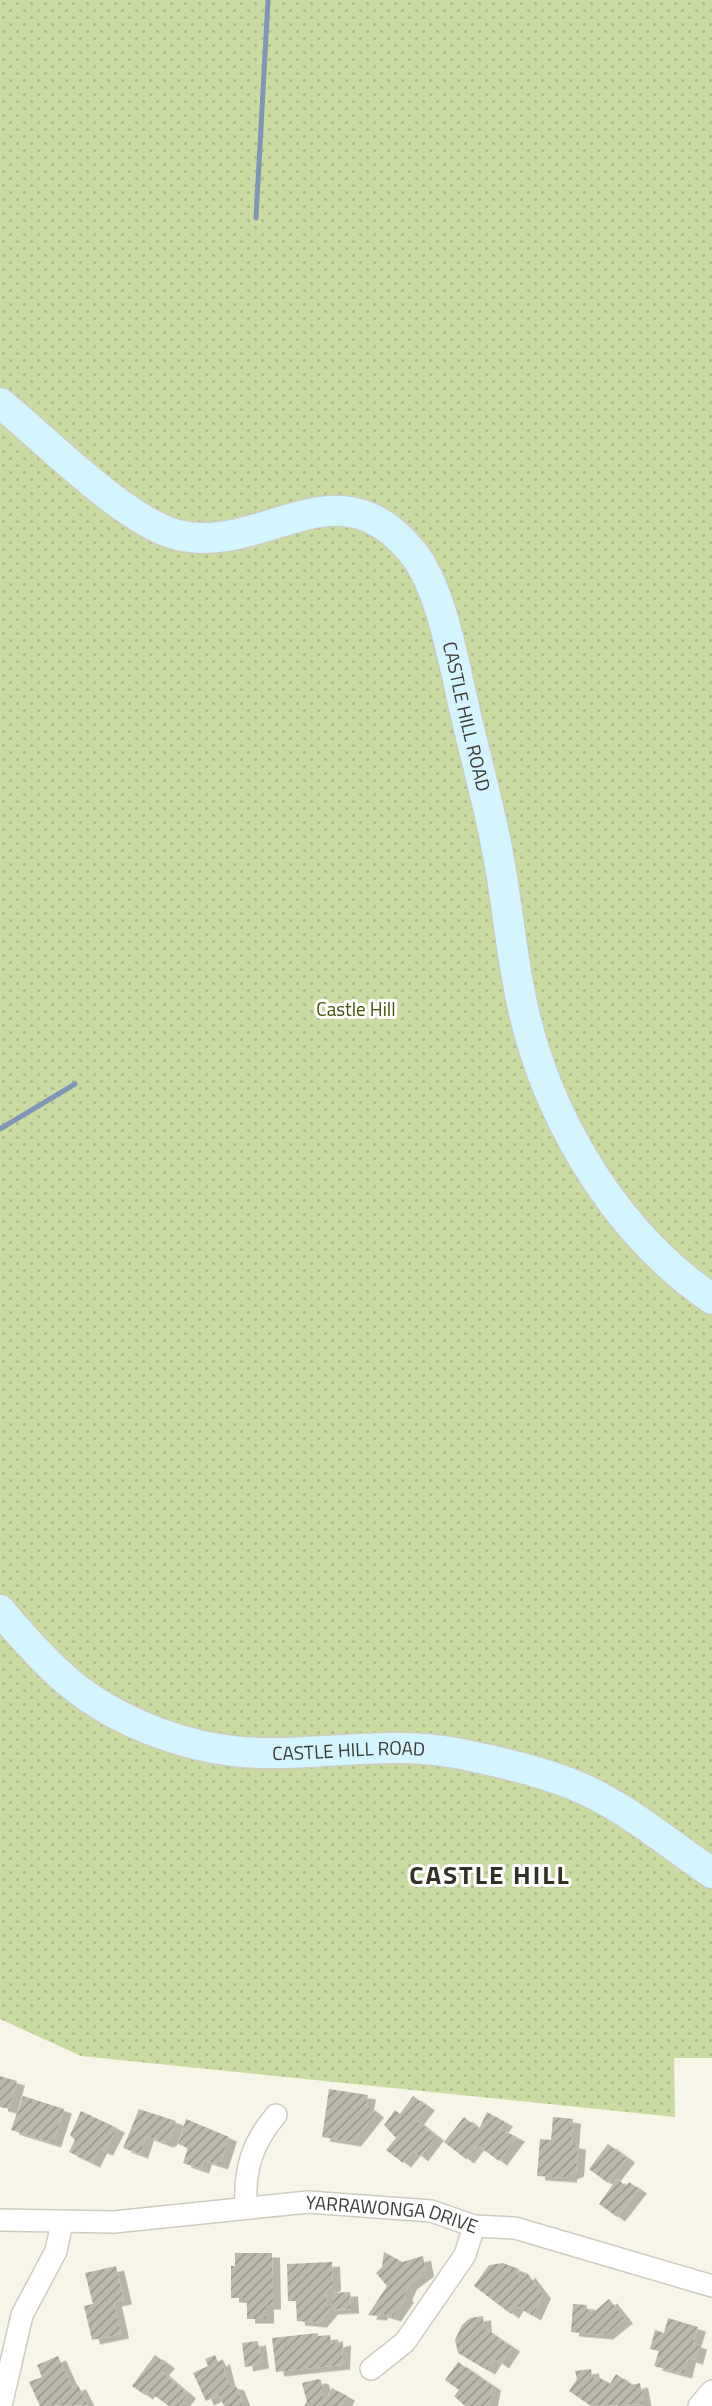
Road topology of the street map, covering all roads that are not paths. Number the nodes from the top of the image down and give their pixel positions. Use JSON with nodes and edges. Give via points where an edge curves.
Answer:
{"nodes":[{"id":1,"x":0,"y":403,"type":"edge"},
{"id":2,"x":712,"y":1299,"type":"edge"},
{"id":3,"x":0,"y":1610,"type":"edge"},
{"id":4,"x":712,"y":1873,"type":"edge"},
{"id":5,"x":276,"y":2115,"type":"dead end"},
{"id":6,"x":246,"y":2207,"type":"junction"},
{"id":7,"x":0,"y":2220,"type":"edge"},
{"id":8,"x":62,"y":2223,"type":"junction"},
{"id":9,"x":474,"y":2226,"type":"junction"},
{"id":10,"x":712,"y":2286,"type":"edge"},
{"id":11,"x":371,"y":2370,"type":"dead end"},
{"id":12,"x":712,"y":2391,"type":"edge"},
{"id":13,"x":1,"y":2406,"type":"edge"},
{"id":14,"x":699,"y":2406,"type":"edge"}],
"edges":[{"from":1,"to":2,"type":"main road","name":"CASTLE HILL ROAD","via":[[146,523],[206,539],[238,535],[302,513],[349,510],[390,525],[416,556],[430,583],[450,647],[497,848],[518,985],[543,1074],[598,1184],[663,1257]]},
{"from":3,"to":4,"type":"main road","name":"CASTLE HILL ROAD","via":[[66,1681],[147,1727],[197,1745],[236,1752],[412,1747],[495,1762],[575,1785],[637,1820]]},
{"from":5,"to":6,"type":"street","via":[[250,2155]]},
{"from":6,"to":8,"type":"street","name":"YARRAWONGA DRIVE","via":[[114,2222]]},
{"from":6,"to":9,"type":"street","name":"YARRAWONGA DRIVE","via":[[308,2202],[431,2211]]},
{"from":7,"to":8,"type":"street","name":"YARRAWONGA DRIVE"},
{"from":8,"to":13,"type":"street","via":[[56,2251],[22,2315]]},
{"from":9,"to":10,"type":"street","name":"YARRAWONGA DRIVE","via":[[515,2228]]},
{"from":9,"to":11,"type":"street","via":[[465,2255],[405,2342]]},
{"from":12,"to":14,"type":"street"}]}
